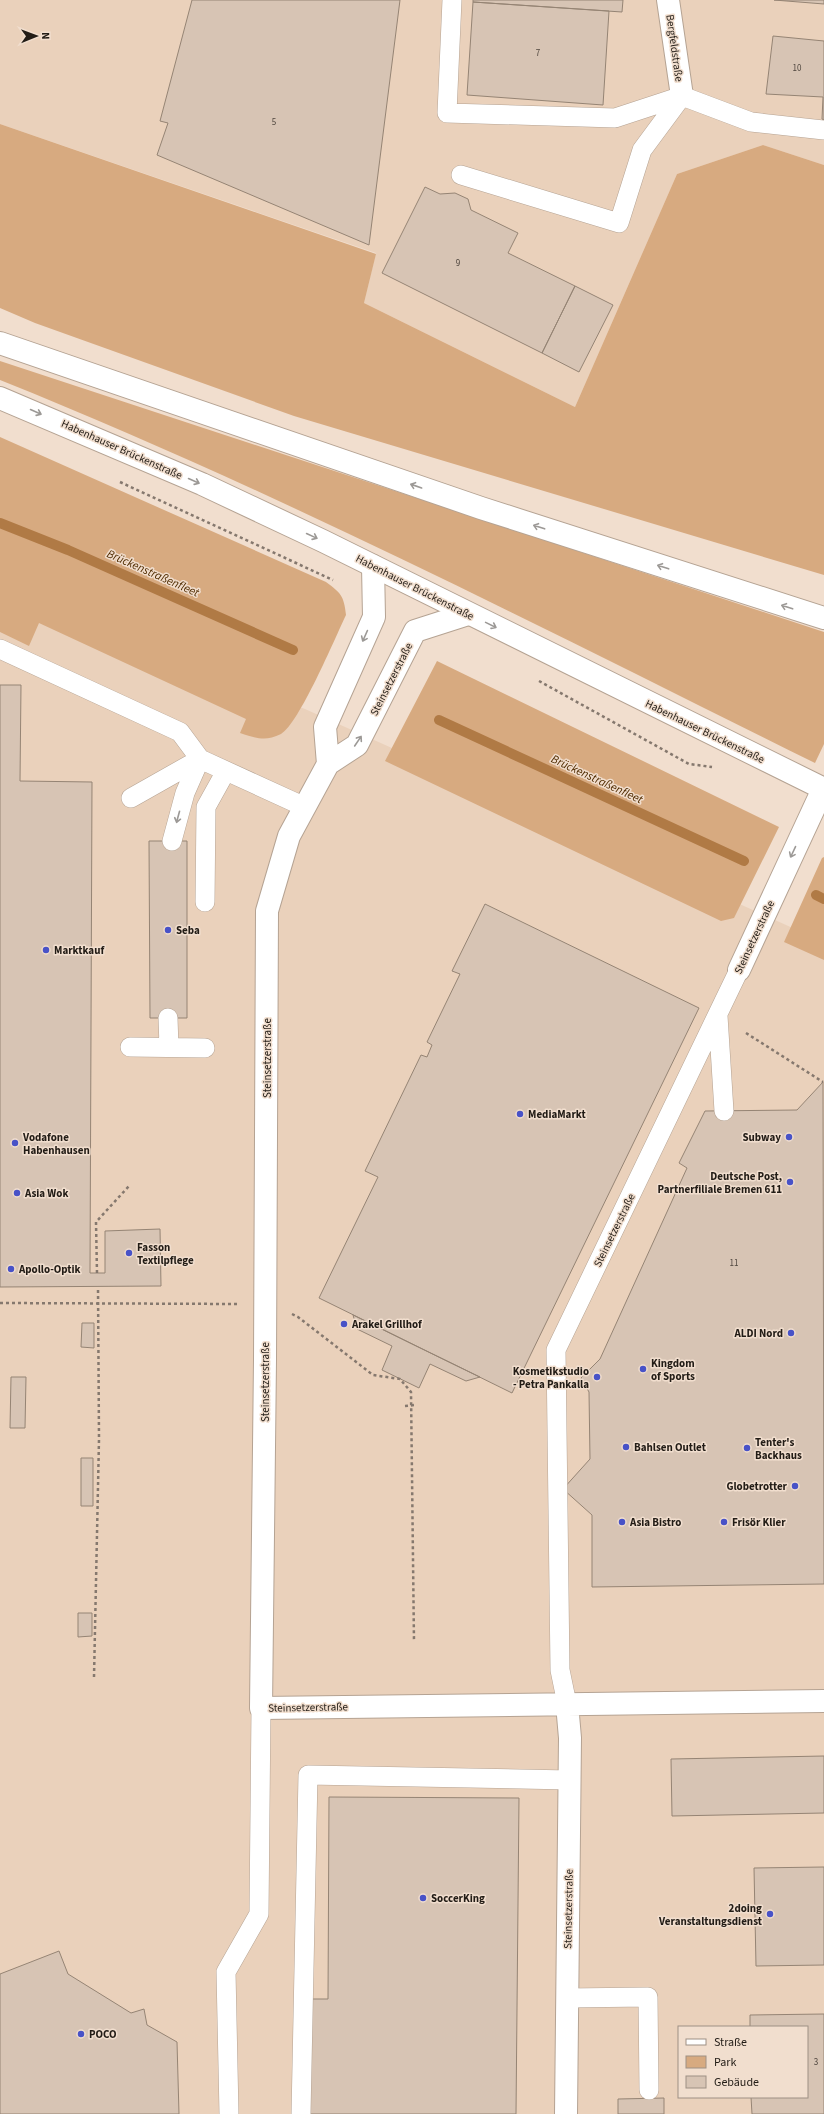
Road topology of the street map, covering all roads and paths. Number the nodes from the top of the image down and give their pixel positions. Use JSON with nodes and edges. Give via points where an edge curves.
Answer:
{"nodes":[{"id":1,"x":452,"y":0,"type":"edge"},
{"id":2,"x":668,"y":0,"type":"edge"},
{"id":3,"x":682,"y":96,"type":"junction"},
{"id":4,"x":824,"y":130,"type":"edge"},
{"id":5,"x":461,"y":175,"type":"dead end"},
{"id":6,"x":0,"y":343,"type":"edge"},
{"id":7,"x":0,"y":398,"type":"edge"},
{"id":8,"x":373,"y":566,"type":"junction"},
{"id":9,"x":468,"y":614,"type":"junction"},
{"id":10,"x":824,"y":618,"type":"edge"},
{"id":11,"x":0,"y":650,"type":"edge"},
{"id":12,"x":200,"y":759,"type":"junction"},
{"id":13,"x":328,"y":764,"type":"junction"},
{"id":14,"x":226,"y":771,"type":"junction"},
{"id":15,"x":824,"y":788,"type":"edge"},
{"id":16,"x":131,"y":798,"type":"dead end"},
{"id":17,"x":305,"y":807,"type":"junction"},
{"id":18,"x":172,"y":841,"type":"dead end"},
{"id":19,"x":205,"y":902,"type":"dead end"},
{"id":20,"x":738,"y":970,"type":"joint"},
{"id":21,"x":718,"y":1015,"type":"junction"},
{"id":22,"x":168,"y":1018,"type":"dead end"},
{"id":23,"x":130,"y":1047,"type":"dead end"},
{"id":24,"x":169,"y":1047,"type":"junction"},
{"id":25,"x":205,"y":1048,"type":"dead end"},
{"id":26,"x":823,"y":1082,"type":"edge"},
{"id":27,"x":724,"y":1111,"type":"dead end"},
{"id":28,"x":129,"y":1186,"type":"dead end"},
{"id":29,"x":97,"y":1273,"type":"dead end"},
{"id":30,"x":98,"y":1287,"type":"dead end"},
{"id":31,"x":0,"y":1303,"type":"edge"},
{"id":32,"x":99,"y":1303,"type":"junction"},
{"id":33,"x":266,"y":1304,"type":"junction"},
{"id":34,"x":413,"y":1405,"type":"junction"},
{"id":35,"x":405,"y":1406,"type":"dead end"},
{"id":36,"x":414,"y":1642,"type":"dead end"},
{"id":37,"x":94,"y":1677,"type":"dead end"},
{"id":38,"x":824,"y":1701,"type":"edge"},
{"id":39,"x":567,"y":1704,"type":"junction"},
{"id":40,"x":261,"y":1708,"type":"junction"},
{"id":41,"x":570,"y":1780,"type":"junction"},
{"id":42,"x":567,"y":1998,"type":"junction"},
{"id":43,"x":649,"y":2090,"type":"dead end"},
{"id":44,"x":229,"y":2114,"type":"edge"},
{"id":45,"x":301,"y":2114,"type":"edge"},
{"id":46,"x":566,"y":2114,"type":"edge"}],
"edges":[{"from":1,"to":3,"type":"lane","via":[[447,113],[615,118]]},
{"from":2,"to":3,"type":"street","name":"Bergfeldstraße"},
{"from":3,"to":4,"type":"lane","via":[[751,122]]},
{"from":3,"to":5,"type":"lane","via":[[642,150],[618,223]]},
{"from":10,"to":6,"type":"street","one_way":true,"via":[[482,508]]},
{"from":7,"to":8,"type":"street","name":"Habenhauser Brückenstraße","one_way":true,"via":[[202,484]]},
{"from":8,"to":9,"type":"street","name":"Habenhauser Brückenstraße"},
{"from":8,"to":13,"type":"street","one_way":true,"via":[[374,617],[325,727]]},
{"from":13,"to":9,"type":"street","name":"Steinsetzerstraße","one_way":true,"via":[[357,745],[416,631]]},
{"from":9,"to":15,"type":"street","name":"Habenhauser Brückenstraße","one_way":true},
{"from":11,"to":12,"type":"lane","via":[[180,732]]},
{"from":12,"to":14,"type":"lane"},
{"from":12,"to":16,"type":"lane"},
{"from":12,"to":18,"type":"lane","one_way":true,"via":[[185,793]]},
{"from":13,"to":17,"type":"street","name":"Steinsetzerstraße"},
{"from":14,"to":17,"type":"lane"},
{"from":14,"to":19,"type":"lane","via":[[206,807]]},
{"from":15,"to":20,"type":"street","name":"Steinsetzerstraße","one_way":true},
{"from":17,"to":33,"type":"street","name":"Steinsetzerstraße","via":[[289,836],[267,911]]},
{"from":20,"to":21,"type":"lane","name":"Steinsetzerstraße"},
{"from":21,"to":26,"type":"path"},
{"from":21,"to":27,"type":"lane"},
{"from":21,"to":39,"type":"lane","name":"Steinsetzerstraße","via":[[556,1350],[560,1670]]},
{"from":22,"to":24,"type":"lane"},
{"from":23,"to":24,"type":"lane"},
{"from":24,"to":25,"type":"lane"},
{"from":28,"to":29,"type":"path","via":[[96,1222]]},
{"from":30,"to":32,"type":"path"},
{"from":31,"to":32,"type":"path"},
{"from":32,"to":33,"type":"path"},
{"from":32,"to":37,"type":"path"},
{"from":33,"to":34,"type":"path","via":[[298,1317],[373,1375],[400,1379],[411,1392]]},
{"from":33,"to":40,"type":"street","name":"Steinsetzerstraße"},
{"from":34,"to":35,"type":"path"},
{"from":34,"to":36,"type":"path"},
{"from":38,"to":39,"type":"street","name":"Steinsetzerstraße"},
{"from":39,"to":40,"type":"street","name":"Steinsetzerstraße"},
{"from":39,"to":41,"type":"street","name":"Steinsetzerstraße"},
{"from":40,"to":44,"type":"lane","via":[[259,1914],[226,1972]]},
{"from":41,"to":42,"type":"street","name":"Steinsetzerstraße"},
{"from":41,"to":45,"type":"lane","via":[[308,1775]]},
{"from":42,"to":43,"type":"lane","via":[[648,1997]]},
{"from":42,"to":46,"type":"street","name":"Steinsetzerstraße"}]}
